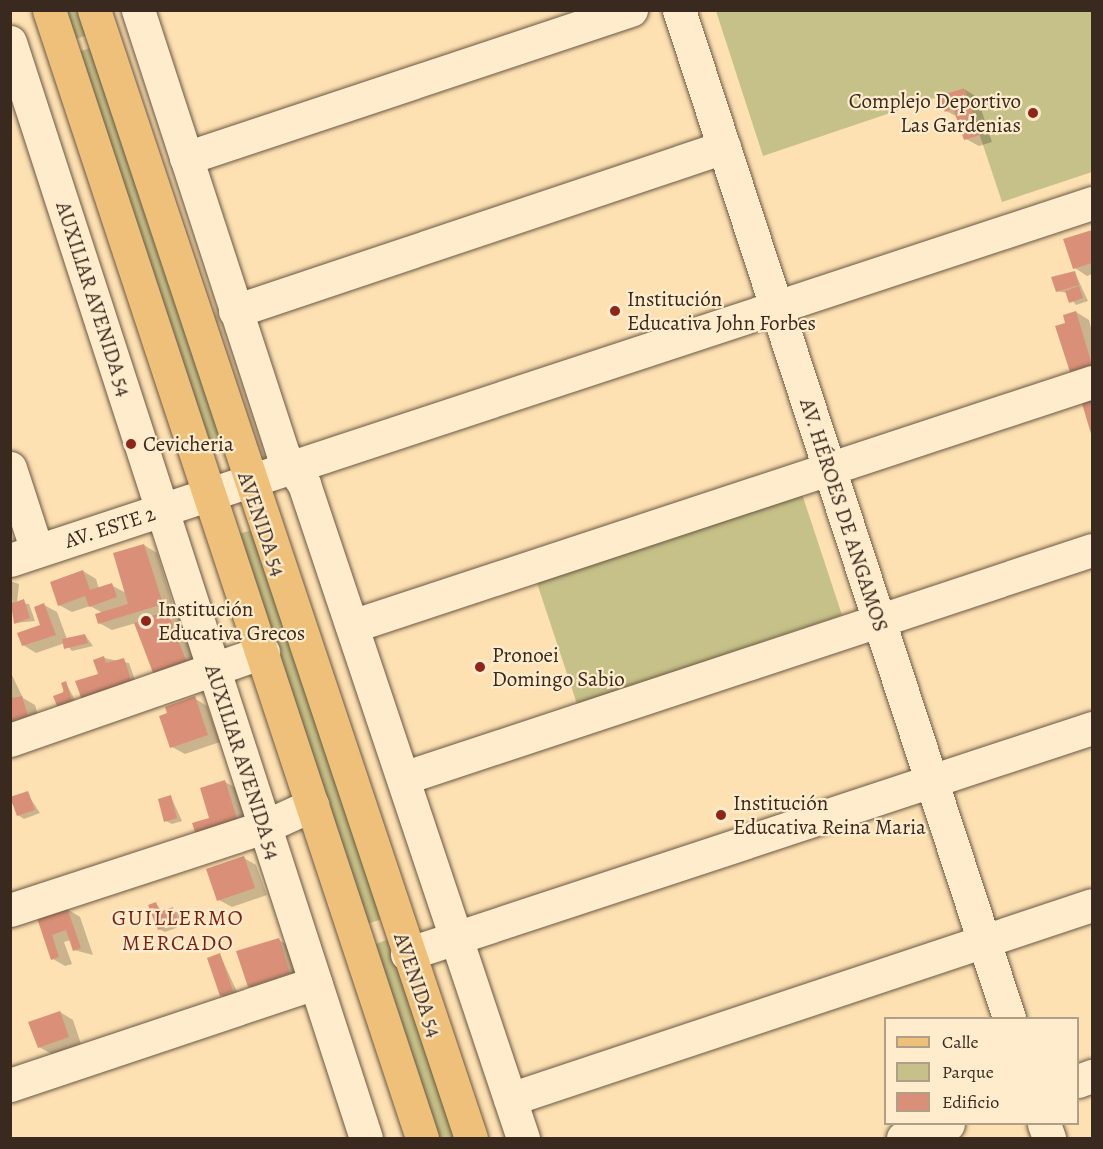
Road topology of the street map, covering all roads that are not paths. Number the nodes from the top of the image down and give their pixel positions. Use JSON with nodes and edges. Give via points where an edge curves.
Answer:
{"nodes":[{"id":1,"x":49,"y":10,"type":"edge"},
{"id":2,"x":94,"y":10,"type":"edge"},
{"id":3,"x":138,"y":10,"type":"edge"},
{"id":4,"x":630,"y":10,"type":"edge"},
{"id":5,"x":679,"y":10,"type":"edge"},
{"id":6,"x":10,"y":42,"type":"edge"},
{"id":7,"x":724,"y":147,"type":"junction"},
{"id":8,"x":186,"y":158,"type":"junction"},
{"id":9,"x":1092,"y":203,"type":"edge"},
{"id":10,"x":777,"y":308,"type":"junction"},
{"id":11,"x":235,"y":311,"type":"junction"},
{"id":12,"x":1092,"y":382,"type":"edge"},
{"id":13,"x":10,"y":468,"type":"edge"},
{"id":14,"x":292,"y":468,"type":"junction"},
{"id":15,"x":830,"y":470,"type":"junction"},
{"id":16,"x":248,"y":484,"type":"junction"},
{"id":17,"x":210,"y":495,"type":"junction"},
{"id":18,"x":164,"y":510,"type":"junction"},
{"id":19,"x":10,"y":520,"type":"edge"},
{"id":20,"x":1092,"y":550,"type":"edge"},
{"id":21,"x":20,"y":554,"type":"edge"},
{"id":22,"x":878,"y":622,"type":"junction"},
{"id":23,"x":352,"y":626,"type":"junction"},
{"id":24,"x":263,"y":652,"type":"junction"},
{"id":25,"x":214,"y":672,"type":"junction"},
{"id":26,"x":1092,"y":728,"type":"edge"},
{"id":27,"x":10,"y":740,"type":"edge"},
{"id":28,"x":403,"y":778,"type":"junction"},
{"id":29,"x":930,"y":782,"type":"junction"},
{"id":30,"x":312,"y":805,"type":"junction"},
{"id":31,"x":264,"y":827,"type":"junction"},
{"id":32,"x":1092,"y":905,"type":"edge"},
{"id":33,"x":10,"y":910,"type":"edge"},
{"id":34,"x":456,"y":938,"type":"junction"},
{"id":35,"x":983,"y":941,"type":"junction"},
{"id":36,"x":407,"y":954,"type":"junction"},
{"id":37,"x":315,"y":983,"type":"junction"},
{"id":38,"x":1009,"y":1017,"type":"edge"},
{"id":39,"x":10,"y":1085,"type":"edge"},
{"id":40,"x":510,"y":1099,"type":"junction"},
{"id":41,"x":945,"y":1125,"type":"edge"},
{"id":42,"x":366,"y":1138,"type":"edge"},
{"id":43,"x":422,"y":1138,"type":"edge"},
{"id":44,"x":471,"y":1138,"type":"edge"},
{"id":45,"x":523,"y":1138,"type":"edge"},
{"id":46,"x":903,"y":1138,"type":"edge"}],
"edges":[{"from":1,"to":17,"type":"main road","name":"AVENIDA 54"},
{"from":2,"to":16,"type":"main road","name":"AVENIDA 54"},
{"from":3,"to":8,"type":"street"},
{"from":4,"to":8,"type":"street"},
{"from":5,"to":7,"type":"street","name":"AV. HÉROES DE ANGAMOS"},
{"from":6,"to":18,"type":"street","name":"AUXILIAR AVENIDA 54"},
{"from":7,"to":10,"type":"street","name":"AV. HÉROES DE ANGAMOS"},
{"from":7,"to":11,"type":"street"},
{"from":8,"to":11,"type":"street"},
{"from":9,"to":10,"type":"street","name":"AV. ESTE 2"},
{"from":10,"to":14,"type":"street","name":"AV. ESTE 2"},
{"from":10,"to":15,"type":"street","name":"AV. HÉROES DE ANGAMOS"},
{"from":11,"to":14,"type":"street"},
{"from":12,"to":15,"type":"street"},
{"from":13,"to":21,"type":"street"},
{"from":14,"to":16,"type":"street","name":"AV. ESTE 2"},
{"from":14,"to":23,"type":"street","via":[[304,484]]},
{"from":15,"to":22,"type":"street","name":"AV. HÉROES DE ANGAMOS"},
{"from":15,"to":23,"type":"street"},
{"from":16,"to":17,"type":"street","name":"AV. ESTE 2"},
{"from":16,"to":36,"type":"main road","name":"AVENIDA 54"},
{"from":17,"to":18,"type":"street","name":"AV. ESTE 2"},
{"from":17,"to":24,"type":"main road","name":"AVENIDA 54"},
{"from":18,"to":21,"type":"street","name":"AV. ESTE 2"},
{"from":18,"to":25,"type":"street","name":"AUXILIAR AVENIDA 54"},
{"from":19,"to":21,"type":"street"},
{"from":20,"to":22,"type":"street"},
{"from":22,"to":28,"type":"street"},
{"from":22,"to":29,"type":"street","name":"AV. HÉROES DE ANGAMOS"},
{"from":23,"to":28,"type":"street"},
{"from":24,"to":25,"type":"street"},
{"from":24,"to":30,"type":"main road","name":"AVENIDA 54"},
{"from":25,"to":27,"type":"street"},
{"from":25,"to":31,"type":"street","name":"AUXILIAR AVENIDA 54"},
{"from":26,"to":29,"type":"street"},
{"from":28,"to":34,"type":"street"},
{"from":29,"to":34,"type":"street"},
{"from":29,"to":35,"type":"street","name":"AV. HÉROES DE ANGAMOS"},
{"from":30,"to":31,"type":"street"},
{"from":30,"to":43,"type":"main road","name":"AVENIDA 54"},
{"from":31,"to":33,"type":"street"},
{"from":31,"to":37,"type":"street","name":"AUXILIAR AVENIDA 54"},
{"from":32,"to":35,"type":"street"},
{"from":34,"to":36,"type":"street"},
{"from":34,"to":40,"type":"street"},
{"from":35,"to":38,"type":"street","name":"AV. HÉROES DE ANGAMOS"},
{"from":35,"to":40,"type":"street"},
{"from":36,"to":44,"type":"main road","name":"AVENIDA 54"},
{"from":37,"to":39,"type":"street"},
{"from":37,"to":42,"type":"street","name":"AUXILIAR AVENIDA 54"},
{"from":40,"to":45,"type":"street"},
{"from":41,"to":46,"type":"street"}]}
